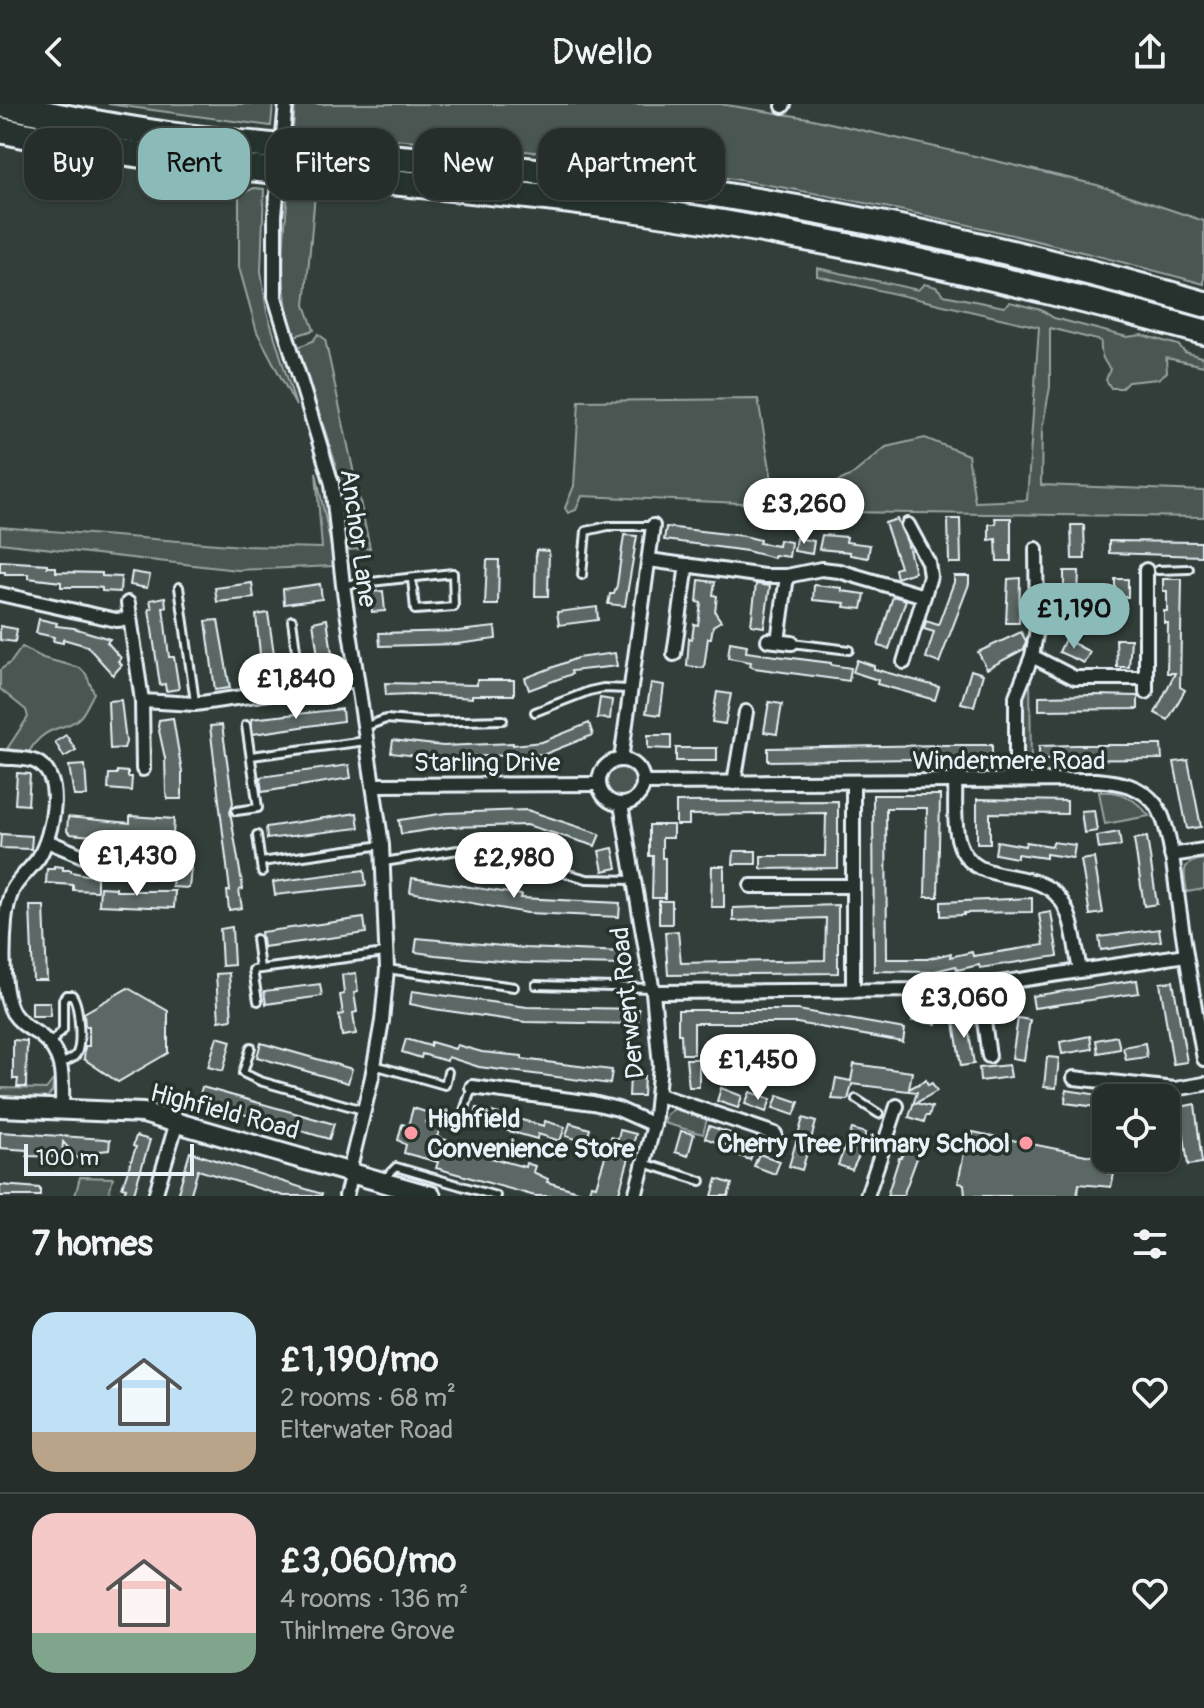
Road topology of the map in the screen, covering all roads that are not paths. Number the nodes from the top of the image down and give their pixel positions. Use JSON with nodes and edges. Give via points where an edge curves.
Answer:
{"nodes":[{"id":1,"x":0,"y":104,"type":"edge"},
{"id":2,"x":286,"y":104,"type":"edge"},
{"id":3,"x":0,"y":130,"type":"edge"},
{"id":4,"x":1204,"y":304,"type":"edge"},
{"id":5,"x":1204,"y":332,"type":"edge"},
{"id":6,"x":908,"y":525,"type":"dead end"},
{"id":7,"x":653,"y":526,"type":"joint"},
{"id":8,"x":1036,"y":549,"type":"dead end"},
{"id":9,"x":649,"y":560,"type":"junction"},
{"id":10,"x":687,"y":565,"type":"junction"},
{"id":11,"x":1189,"y":569,"type":"dead end"},
{"id":12,"x":1146,"y":570,"type":"joint"},
{"id":13,"x":582,"y":575,"type":"dead end"},
{"id":14,"x":787,"y":576,"type":"junction"},
{"id":15,"x":412,"y":579,"type":"junction"},
{"id":16,"x":343,"y":585,"type":"junction"},
{"id":17,"x":179,"y":587,"type":"dead end"},
{"id":18,"x":0,"y":594,"type":"edge"},
{"id":19,"x":924,"y":596,"type":"junction"},
{"id":20,"x":16,"y":597,"type":"junction"},
{"id":21,"x":128,"y":603,"type":"dead end"},
{"id":22,"x":14,"y":611,"type":"dead end"},
{"id":23,"x":130,"y":619,"type":"junction"},
{"id":24,"x":292,"y":620,"type":"dead end"},
{"id":25,"x":792,"y":643,"type":"joint"},
{"id":26,"x":849,"y":650,"type":"dead end"},
{"id":27,"x":674,"y":654,"type":"dead end"},
{"id":28,"x":1032,"y":656,"type":"junction"},
{"id":29,"x":904,"y":662,"type":"dead end"},
{"id":30,"x":357,"y":680,"type":"junction"},
{"id":31,"x":301,"y":688,"type":"junction"},
{"id":32,"x":630,"y":689,"type":"junction"},
{"id":33,"x":142,"y":701,"type":"junction"},
{"id":34,"x":195,"y":704,"type":"junction"},
{"id":35,"x":535,"y":712,"type":"dead end"},
{"id":36,"x":746,"y":712,"type":"dead end"},
{"id":37,"x":503,"y":720,"type":"dead end"},
{"id":38,"x":246,"y":725,"type":"dead end"},
{"id":39,"x":364,"y":727,"type":"junction"},
{"id":40,"x":366,"y":741,"type":"junction"},
{"id":41,"x":251,"y":756,"type":"junction"},
{"id":42,"x":0,"y":757,"type":"edge"},
{"id":43,"x":127,"y":758,"type":"dead end"},
{"id":44,"x":621,"y":760,"type":"junction"},
{"id":45,"x":955,"y":780,"type":"junction"},
{"id":46,"x":1016,"y":780,"type":"junction"},
{"id":47,"x":853,"y":782,"type":"junction"},
{"id":48,"x":643,"y":783,"type":"junction"},
{"id":49,"x":734,"y":783,"type":"junction"},
{"id":50,"x":599,"y":784,"type":"junction"},
{"id":51,"x":374,"y":785,"type":"junction"},
{"id":52,"x":621,"y":804,"type":"junction"},
{"id":53,"x":236,"y":811,"type":"dead end"},
{"id":54,"x":257,"y":835,"type":"dead end"},
{"id":55,"x":47,"y":841,"type":"junction"},
{"id":56,"x":382,"y":845,"type":"junction"},
{"id":57,"x":1204,"y":850,"type":"edge"},
{"id":58,"x":1171,"y":855,"type":"junction"},
{"id":59,"x":148,"y":861,"type":"dead end"},
{"id":60,"x":261,"y":862,"type":"junction"},
{"id":61,"x":384,"y":862,"type":"junction"},
{"id":62,"x":522,"y":863,"type":"dead end"},
{"id":63,"x":543,"y":867,"type":"dead end"},
{"id":64,"x":262,"y":872,"type":"dead end"},
{"id":65,"x":0,"y":880,"type":"edge"},
{"id":66,"x":634,"y":880,"type":"junction"},
{"id":67,"x":751,"y":886,"type":"dead end"},
{"id":68,"x":853,"y":886,"type":"junction"},
{"id":69,"x":14,"y":888,"type":"junction"},
{"id":70,"x":256,"y":939,"type":"dead end"},
{"id":71,"x":387,"y":953,"type":"junction"},
{"id":72,"x":1186,"y":955,"type":"junction"},
{"id":73,"x":260,"y":969,"type":"junction"},
{"id":74,"x":387,"y":969,"type":"junction"},
{"id":75,"x":1080,"y":970,"type":"junction"},
{"id":76,"x":3,"y":980,"type":"edge"},
{"id":77,"x":536,"y":985,"type":"dead end"},
{"id":78,"x":979,"y":986,"type":"junction"},
{"id":79,"x":514,"y":987,"type":"dead end"},
{"id":80,"x":653,"y":990,"type":"junction"},
{"id":81,"x":853,"y":990,"type":"junction"},
{"id":82,"x":258,"y":1001,"type":"dead end"},
{"id":83,"x":49,"y":1044,"type":"junction"},
{"id":84,"x":251,"y":1047,"type":"dead end"},
{"id":85,"x":1204,"y":1055,"type":"edge"},
{"id":86,"x":989,"y":1056,"type":"dead end"},
{"id":87,"x":61,"y":1063,"type":"junction"},
{"id":88,"x":374,"y":1065,"type":"junction"},
{"id":89,"x":448,"y":1072,"type":"dead end"},
{"id":90,"x":1074,"y":1078,"type":"dead end"},
{"id":91,"x":1204,"y":1084,"type":"edge"},
{"id":92,"x":472,"y":1087,"type":"joint"},
{"id":93,"x":659,"y":1095,"type":"junction"},
{"id":94,"x":856,"y":1099,"type":"dead end"},
{"id":95,"x":0,"y":1107,"type":"edge"},
{"id":96,"x":62,"y":1109,"type":"junction"},
{"id":97,"x":364,"y":1110,"type":"junction"},
{"id":98,"x":879,"y":1114,"type":"joint"},
{"id":99,"x":461,"y":1120,"type":"dead end"},
{"id":100,"x":177,"y":1122,"type":"junction"},
{"id":101,"x":654,"y":1125,"type":"junction"},
{"id":102,"x":775,"y":1134,"type":"dead end"},
{"id":103,"x":644,"y":1163,"type":"junction"},
{"id":104,"x":351,"y":1173,"type":"junction"},
{"id":105,"x":381,"y":1181,"type":"junction"},
{"id":106,"x":701,"y":1181,"type":"dead end"},
{"id":107,"x":866,"y":1188,"type":"edge"},
{"id":108,"x":155,"y":1196,"type":"edge"},
{"id":109,"x":346,"y":1196,"type":"edge"},
{"id":110,"x":431,"y":1196,"type":"edge"},
{"id":111,"x":496,"y":1196,"type":"edge"},
{"id":112,"x":635,"y":1196,"type":"edge"}],
"edges":[{"from":1,"to":4,"type":"highway","via":[[169,135],[518,168],[715,195],[986,248]]},
{"from":2,"to":16,"type":"street","name":"Anchor Lane","bridge":true,"via":[[275,215],[275,297],[328,464]]},
{"from":3,"to":5,"type":"highway","via":[[165,159],[495,191],[719,222],[980,273]]},
{"from":6,"to":19,"type":"street","via":[[920,538],[931,569]]},
{"from":7,"to":9,"type":"street"},
{"from":7,"to":13,"type":"lane","via":[[586,531]]},
{"from":8,"to":28,"type":"street","via":[[1043,569]]},
{"from":9,"to":10,"type":"street"},
{"from":9,"to":32,"type":"street"},
{"from":10,"to":14,"type":"street"},
{"from":10,"to":27,"type":"street","via":[[676,602]]},
{"from":11,"to":12,"type":"lane"},
{"from":12,"to":28,"type":"street","via":[[1146,685],[1080,679]]},
{"from":14,"to":19,"type":"street","via":[[839,571]]},
{"from":14,"to":25,"type":"street","via":[[773,640]]},
{"from":15,"to":15,"type":"lane","via":[[415,610],[454,607],[453,573]]},
{"from":15,"to":16,"type":"lane"},
{"from":16,"to":30,"type":"street","name":"Anchor Lane"},
{"from":17,"to":34,"type":"lane"},
{"from":18,"to":20,"type":"street"},
{"from":19,"to":29,"type":"street"},
{"from":20,"to":22,"type":"street"},
{"from":20,"to":23,"type":"street"},
{"from":21,"to":23,"type":"street"},
{"from":23,"to":33,"type":"street"},
{"from":24,"to":31,"type":"lane"},
{"from":25,"to":26,"type":"lane"},
{"from":28,"to":46,"type":"street","via":[[1016,696]]},
{"from":30,"to":31,"type":"street"},
{"from":30,"to":39,"type":"street","name":"Anchor Lane"},
{"from":31,"to":34,"type":"street"},
{"from":32,"to":35,"type":"lane","via":[[589,691]]},
{"from":32,"to":44,"type":"street"},
{"from":33,"to":34,"type":"street"},
{"from":33,"to":43,"type":"street","via":[[143,764]]},
{"from":36,"to":49,"type":"street"},
{"from":37,"to":39,"type":"lane","via":[[386,719]]},
{"from":38,"to":41,"type":"lane"},
{"from":39,"to":40,"type":"street","name":"Anchor Lane"},
{"from":40,"to":41,"type":"lane"},
{"from":40,"to":51,"type":"street","name":"Anchor Lane"},
{"from":41,"to":53,"type":"lane","via":[[258,808]]},
{"from":42,"to":55,"type":"street","via":[[29,759],[49,773],[54,792]]},
{"from":44,"to":48,"type":"street","via":[[634,765]]},
{"from":44,"to":50,"type":"street","via":[[603,771]]},
{"from":45,"to":46,"type":"street","name":"Windermere Road"},
{"from":45,"to":47,"type":"street","name":"Windermere Road"},
{"from":45,"to":75,"type":"street","via":[[957,834],[965,855],[983,871],[1029,880],[1053,892],[1067,912]]},
{"from":46,"to":58,"type":"street","name":"Windermere Road","via":[[1096,780],[1137,788],[1162,816]]},
{"from":47,"to":49,"type":"street","name":"Windermere Road"},
{"from":47,"to":68,"type":"street"},
{"from":48,"to":49,"type":"street","name":"Windermere Road"},
{"from":48,"to":52,"type":"street","via":[[634,800]]},
{"from":50,"to":51,"type":"street","name":"Starling Drive"},
{"from":50,"to":52,"type":"street","via":[[609,801]]},
{"from":51,"to":56,"type":"street","name":"Anchor Lane"},
{"from":52,"to":66,"type":"street","name":"Derwent Road"},
{"from":54,"to":60,"type":"lane"},
{"from":55,"to":59,"type":"street","via":[[110,865]]},
{"from":55,"to":69,"type":"street"},
{"from":56,"to":60,"type":"lane"},
{"from":56,"to":61,"type":"street","name":"Anchor Lane"},
{"from":57,"to":58,"type":"street"},
{"from":58,"to":72,"type":"street","name":"Windermere Road"},
{"from":60,"to":64,"type":"lane"},
{"from":61,"to":62,"type":"lane","via":[[458,850]]},
{"from":61,"to":71,"type":"street","name":"Anchor Lane"},
{"from":63,"to":66,"type":"lane","via":[[587,879]]},
{"from":65,"to":69,"type":"street"},
{"from":66,"to":80,"type":"street","name":"Derwent Road"},
{"from":67,"to":68,"type":"street"},
{"from":68,"to":81,"type":"street"},
{"from":69,"to":76,"type":"street","via":[[5,925]]},
{"from":70,"to":73,"type":"lane"},
{"from":71,"to":73,"type":"lane"},
{"from":71,"to":74,"type":"street","name":"Anchor Lane"},
{"from":72,"to":75,"type":"street"},
{"from":72,"to":85,"type":"street","name":"Windermere Road"},
{"from":73,"to":82,"type":"lane","via":[[253,970]]},
{"from":74,"to":79,"type":"lane"},
{"from":74,"to":88,"type":"street","name":"Anchor Lane"},
{"from":75,"to":78,"type":"street"},
{"from":76,"to":83,"type":"street","via":[[13,1013]]},
{"from":77,"to":80,"type":"lane"},
{"from":78,"to":81,"type":"street"},
{"from":78,"to":86,"type":"street"},
{"from":80,"to":81,"type":"street"},
{"from":80,"to":93,"type":"street","name":"Derwent Road"},
{"from":83,"to":87,"type":"street"},
{"from":83,"to":87,"type":"lane","via":[[63,1030],[63,999],[72,995],[78,1004],[78,1049]]},
{"from":84,"to":97,"type":"lane","via":[[243,1073]]},
{"from":87,"to":96,"type":"street"},
{"from":88,"to":89,"type":"lane","via":[[445,1085]]},
{"from":88,"to":97,"type":"street","name":"Anchor Lane"},
{"from":90,"to":91,"type":"street","via":[[1175,1089]]},
{"from":92,"to":99,"type":"lane"},
{"from":92,"to":101,"type":"street","via":[[593,1103]]},
{"from":93,"to":101,"type":"street","name":"Derwent Road"},
{"from":93,"to":102,"type":"street"},
{"from":94,"to":98,"type":"lane"},
{"from":95,"to":96,"type":"street","name":"Highfield Road"},
{"from":96,"to":100,"type":"street","name":"Highfield Road","via":[[143,1113]]},
{"from":97,"to":104,"type":"street","name":"Anchor Lane"},
{"from":98,"to":107,"type":"street","via":[[895,1112]]},
{"from":100,"to":104,"type":"street","name":"Highfield Road"},
{"from":100,"to":108,"type":"street"},
{"from":101,"to":103,"type":"street","name":"Derwent Road"},
{"from":103,"to":106,"type":"lane"},
{"from":103,"to":112,"type":"street","name":"Derwent Road"},
{"from":104,"to":105,"type":"street","name":"Highfield Road"},
{"from":104,"to":109,"type":"street","name":"Anchor Lane"},
{"from":105,"to":110,"type":"street","name":"Highfield Road"},
{"from":105,"to":111,"type":"lane","via":[[396,1167]]}]}
